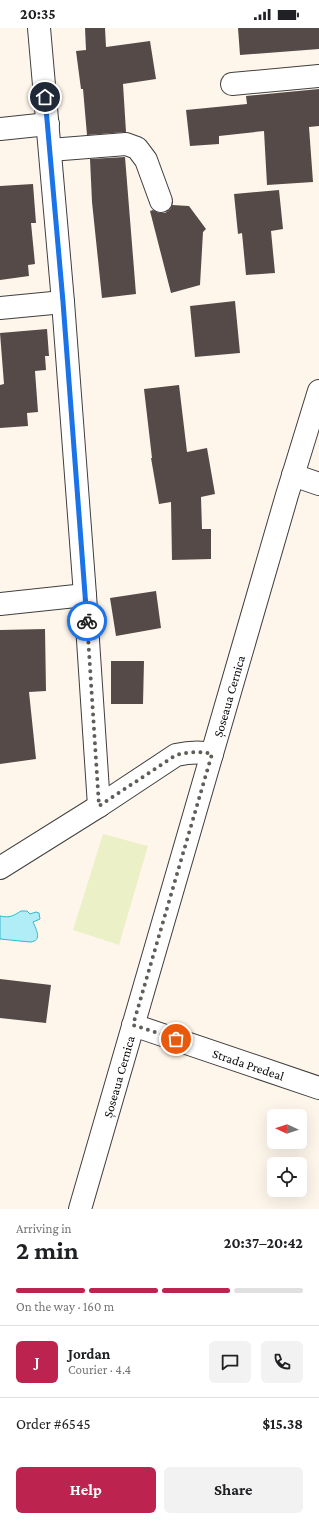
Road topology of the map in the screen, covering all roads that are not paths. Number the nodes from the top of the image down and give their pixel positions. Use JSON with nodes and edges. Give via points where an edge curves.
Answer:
{"nodes":[{"id":1,"x":39,"y":28,"type":"edge"},
{"id":2,"x":319,"y":76,"type":"edge"},
{"id":3,"x":232,"y":84,"type":"dead end"},
{"id":4,"x":48,"y":124,"type":"junction"},
{"id":5,"x":0,"y":129,"type":"edge"},
{"id":6,"x":50,"y":150,"type":"junction"},
{"id":7,"x":161,"y":201,"type":"dead end"},
{"id":8,"x":63,"y":302,"type":"junction"},
{"id":9,"x":0,"y":308,"type":"edge"},
{"id":10,"x":319,"y":391,"type":"edge"},
{"id":11,"x":293,"y":475,"type":"junction"},
{"id":12,"x":319,"y":484,"type":"edge"},
{"id":13,"x":85,"y":595,"type":"junction"},
{"id":14,"x":0,"y":604,"type":"edge"},
{"id":15,"x":212,"y":754,"type":"junction"},
{"id":16,"x":99,"y":806,"type":"junction"},
{"id":17,"x":0,"y":868,"type":"edge"},
{"id":18,"x":133,"y":1025,"type":"junction"},
{"id":19,"x":319,"y":1088,"type":"edge"},
{"id":20,"x":80,"y":1209,"type":"edge"}],
"edges":[{"from":1,"to":4,"type":"street"},
{"from":2,"to":3,"type":"street"},
{"from":4,"to":5,"type":"street"},
{"from":4,"to":6,"type":"street"},
{"from":6,"to":7,"type":"street","via":[[126,144],[137,148],[146,160]]},
{"from":6,"to":8,"type":"street"},
{"from":8,"to":9,"type":"street"},
{"from":8,"to":13,"type":"street"},
{"from":10,"to":11,"type":"street","name":"Șoseaua Cernica"},
{"from":11,"to":12,"type":"street"},
{"from":11,"to":15,"type":"street","name":"Șoseaua Cernica"},
{"from":13,"to":14,"type":"street"},
{"from":13,"to":16,"type":"street"},
{"from":15,"to":16,"type":"street","via":[[186,752],[176,755]]},
{"from":15,"to":18,"type":"street","name":"Șoseaua Cernica"},
{"from":16,"to":17,"type":"street"},
{"from":18,"to":19,"type":"street","name":"Strada Predeal"},
{"from":18,"to":20,"type":"street","name":"Șoseaua Cernica"}]}
